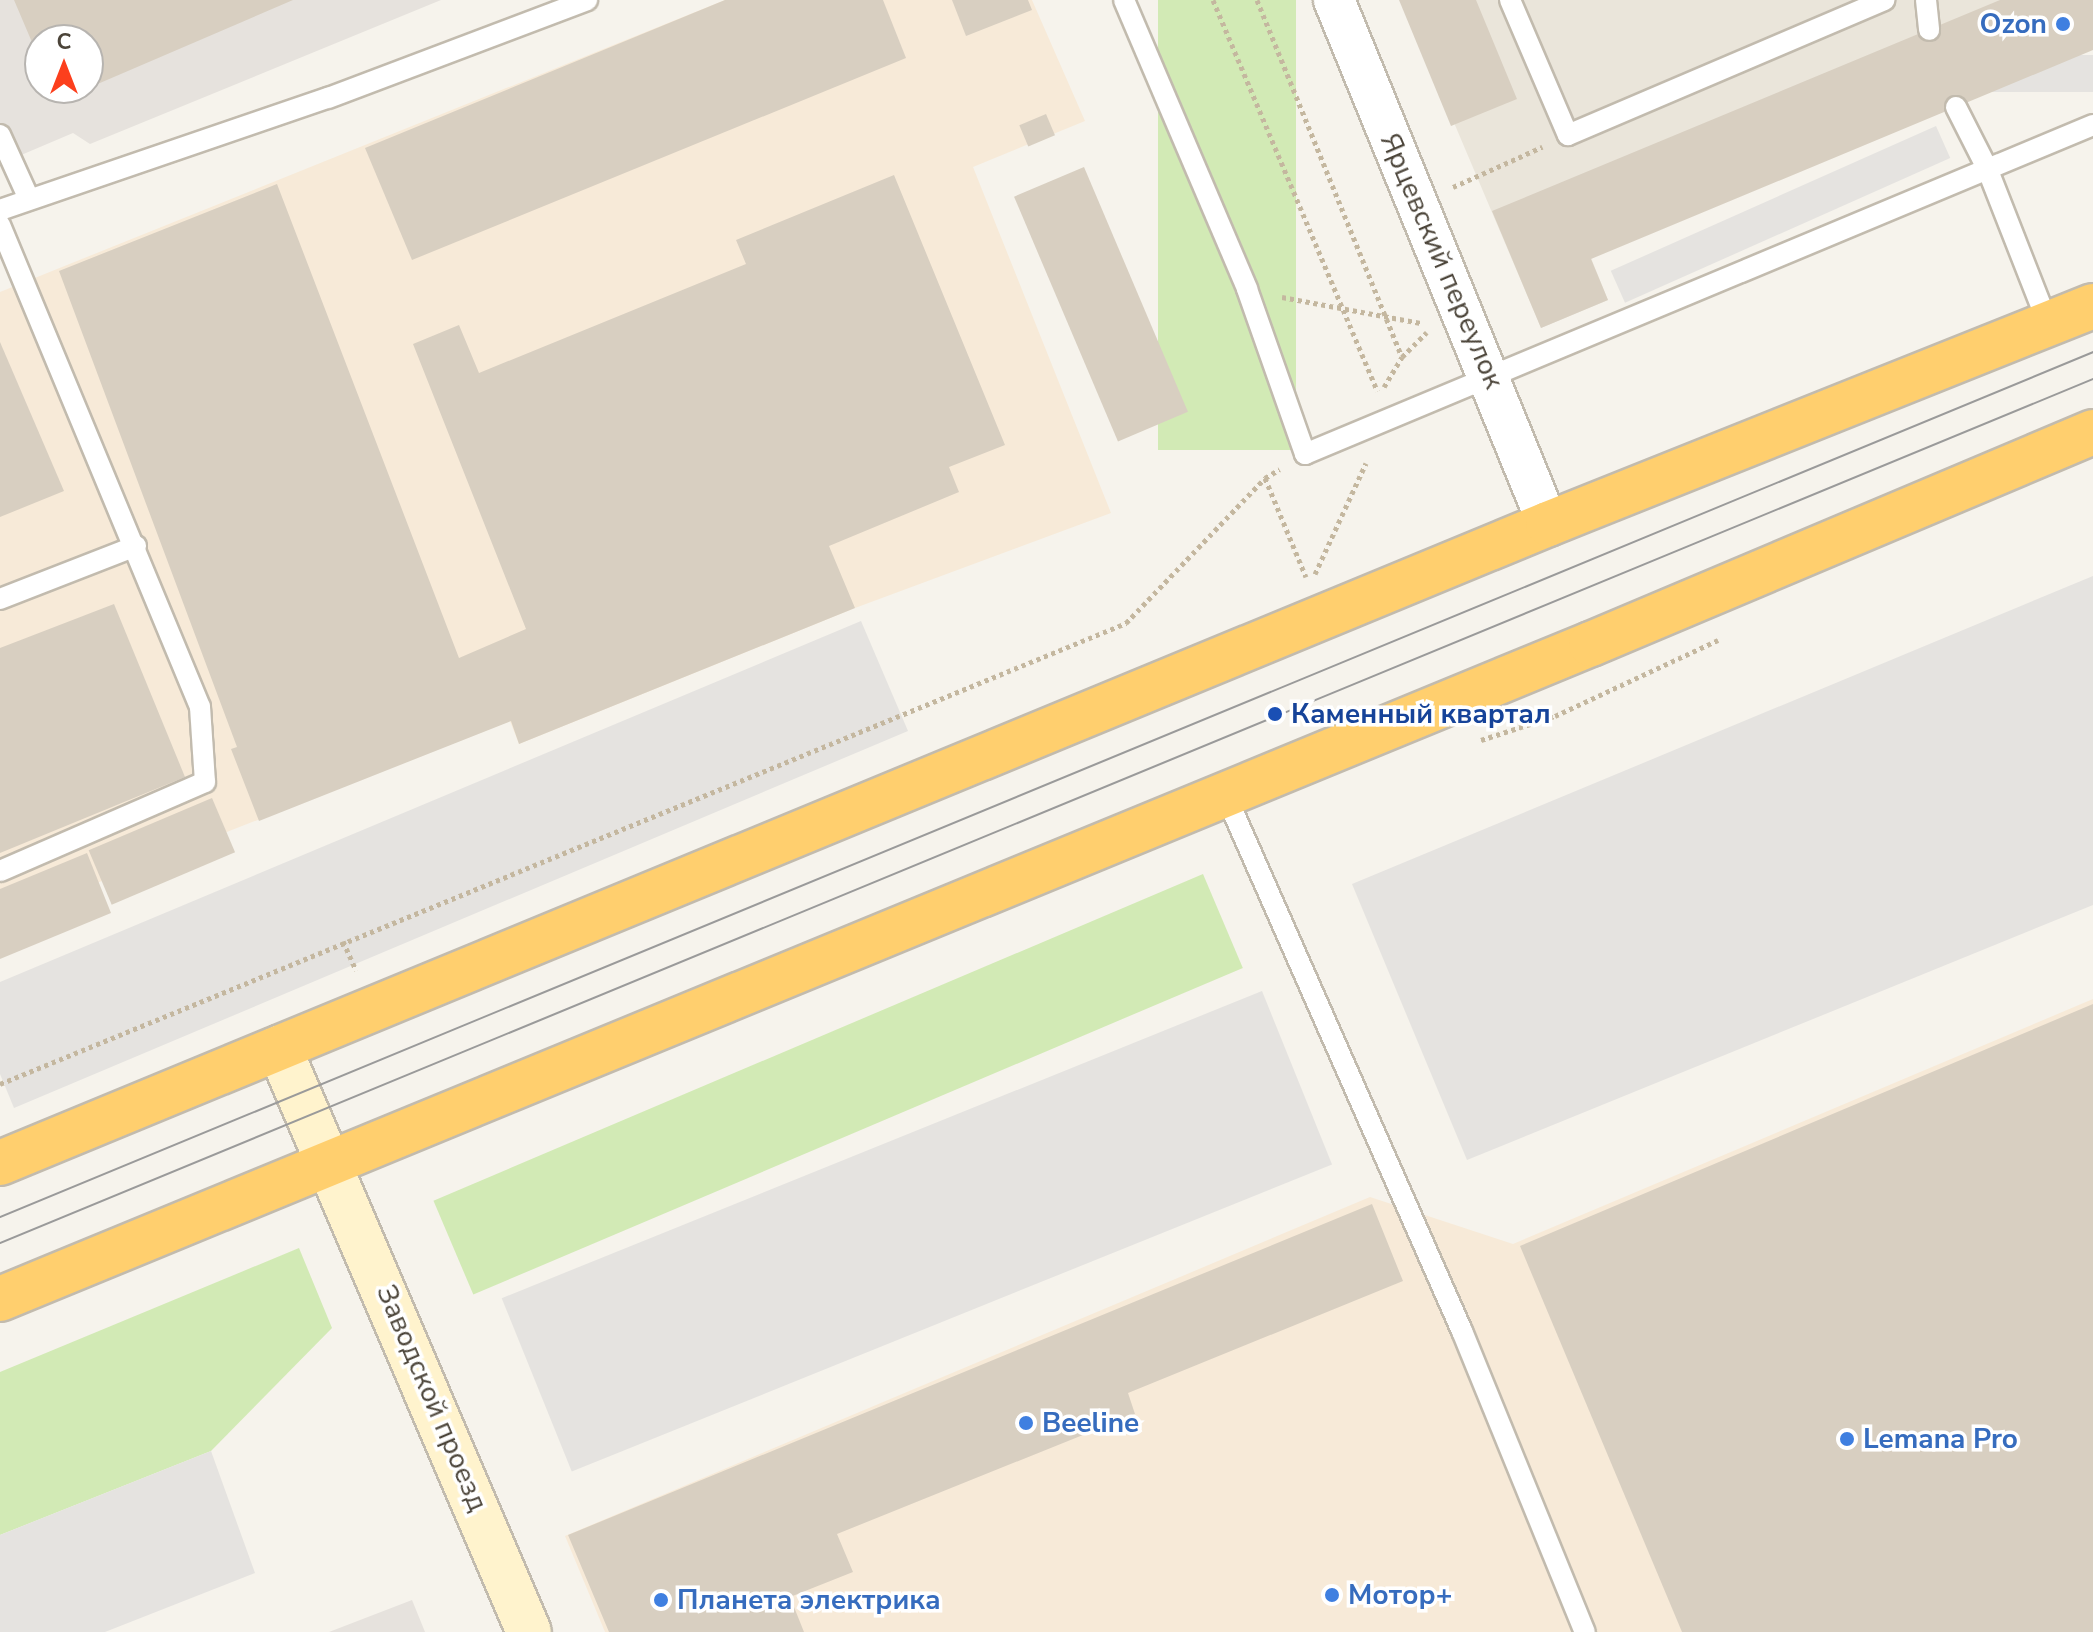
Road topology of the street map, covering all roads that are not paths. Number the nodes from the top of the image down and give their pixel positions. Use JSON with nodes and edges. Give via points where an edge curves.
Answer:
{"nodes":[{"id":1,"x":585,"y":0,"type":"edge"},
{"id":2,"x":1124,"y":0,"type":"edge"},
{"id":3,"x":1334,"y":0,"type":"edge"},
{"id":4,"x":1510,"y":0,"type":"edge"},
{"id":5,"x":1884,"y":0,"type":"edge"},
{"id":6,"x":1926,"y":0,"type":"edge"},
{"id":7,"x":1929,"y":30,"type":"dead end"},
{"id":8,"x":1956,"y":107,"type":"dead end"},
{"id":9,"x":2093,"y":125,"type":"edge"},
{"id":10,"x":0,"y":135,"type":"edge"},
{"id":11,"x":1987,"y":168,"type":"junction"},
{"id":12,"x":29,"y":199,"type":"junction"},
{"id":13,"x":0,"y":210,"type":"edge"},
{"id":14,"x":0,"y":225,"type":"edge"},
{"id":15,"x":2093,"y":306,"type":"edge"},
{"id":16,"x":2048,"y":324,"type":"junction"},
{"id":17,"x":1491,"y":377,"type":"junction"},
{"id":18,"x":2090,"y":443,"type":"edge"},
{"id":19,"x":1548,"y":524,"type":"junction"},
{"id":20,"x":136,"y":546,"type":"junction"},
{"id":21,"x":0,"y":599,"type":"edge"},
{"id":22,"x":1226,"y":796,"type":"junction"},
{"id":23,"x":0,"y":871,"type":"edge"},
{"id":24,"x":279,"y":1048,"type":"junction"},
{"id":25,"x":0,"y":1163,"type":"edge"},
{"id":26,"x":330,"y":1165,"type":"junction"},
{"id":27,"x":0,"y":1299,"type":"edge"},
{"id":28,"x":529,"y":1632,"type":"edge"},
{"id":29,"x":1585,"y":1632,"type":"edge"}],
"edges":[{"from":1,"to":12,"type":"lane","via":[[328,98]]},
{"from":2,"to":17,"type":"lane","via":[[1247,289],[1305,454]]},
{"from":3,"to":17,"type":"street","name":"Ярцевский переулок"},
{"from":4,"to":5,"type":"lane","via":[[1568,135]]},
{"from":6,"to":7,"type":"lane"},
{"from":8,"to":11,"type":"lane"},
{"from":9,"to":11,"type":"lane"},
{"from":10,"to":12,"type":"lane"},
{"from":11,"to":16,"type":"lane"},
{"from":11,"to":17,"type":"lane"},
{"from":12,"to":13,"type":"lane"},
{"from":14,"to":20,"type":"lane"},
{"from":15,"to":16,"type":"highway"},
{"from":16,"to":19,"type":"highway"},
{"from":17,"to":19,"type":"street","name":"Ярцевский переулок"},
{"from":18,"to":22,"type":"highway"},
{"from":19,"to":24,"type":"highway"},
{"from":20,"to":21,"type":"lane"},
{"from":20,"to":23,"type":"lane","via":[[200,707],[205,782]]},
{"from":22,"to":26,"type":"highway"},
{"from":22,"to":29,"type":"lane","via":[[1462,1331]]},
{"from":24,"to":25,"type":"highway"},
{"from":24,"to":26,"type":"street","name":"Заводской проезд"},
{"from":26,"to":27,"type":"highway"},
{"from":26,"to":28,"type":"street","name":"Заводской проезд"}]}
